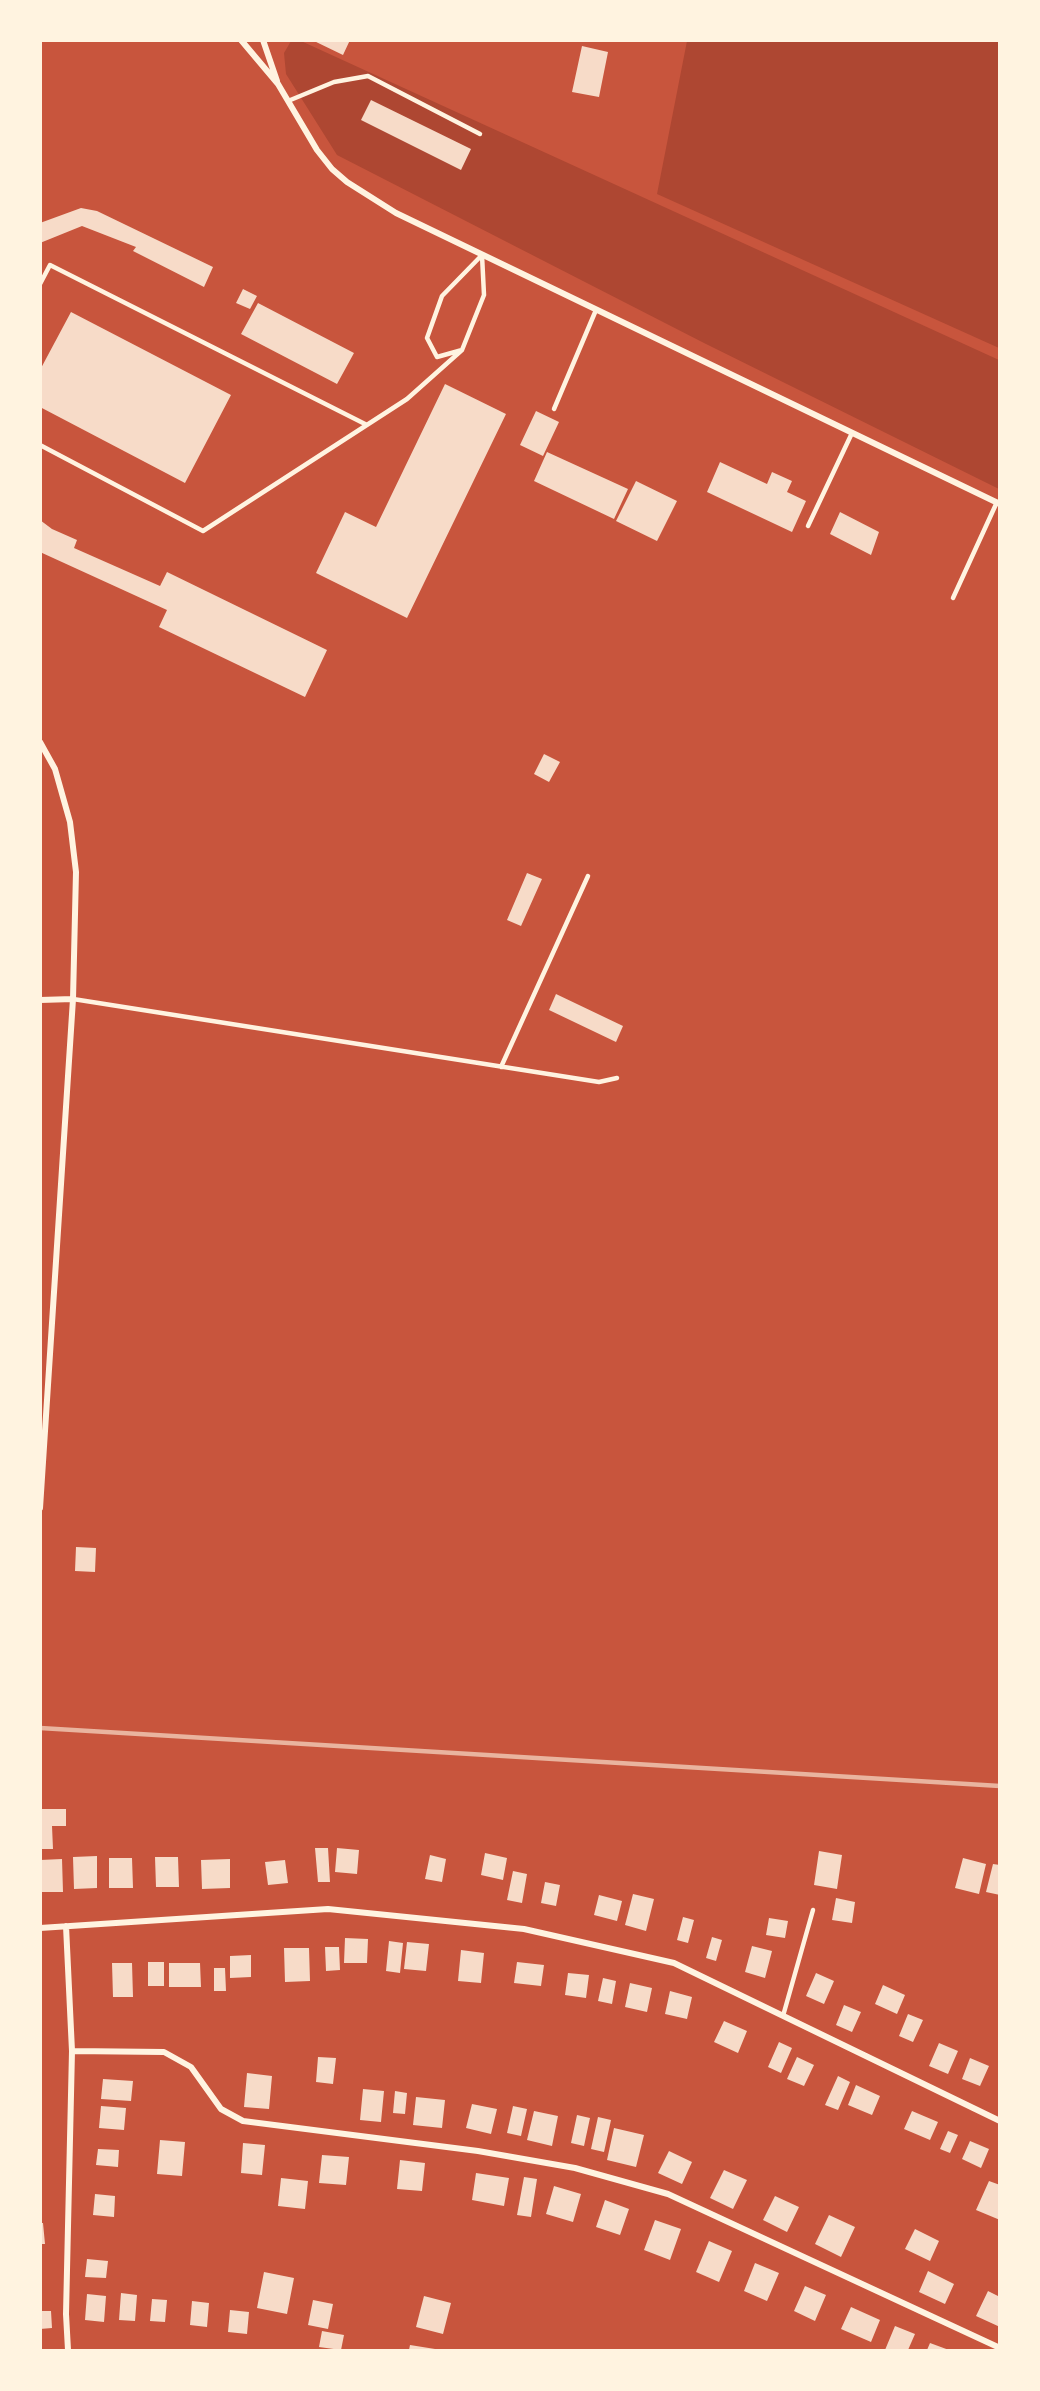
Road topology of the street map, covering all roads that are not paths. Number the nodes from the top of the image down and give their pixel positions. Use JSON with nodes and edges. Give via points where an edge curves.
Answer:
{"nodes":[{"id":1,"x":241,"y":40,"type":"edge"},
{"id":2,"x":263,"y":40,"type":"edge"},
{"id":3,"x":278,"y":84,"type":"junction"},
{"id":4,"x":288,"y":102,"type":"junction"},
{"id":5,"x":480,"y":134,"type":"dead end"},
{"id":6,"x":482,"y":255,"type":"junction"},
{"id":7,"x":40,"y":284,"type":"edge"},
{"id":8,"x":596,"y":310,"type":"junction"},
{"id":9,"x":462,"y":350,"type":"junction"},
{"id":10,"x":554,"y":409,"type":"dead end"},
{"id":11,"x":367,"y":425,"type":"junction"},
{"id":12,"x":852,"y":433,"type":"junction"},
{"id":13,"x":40,"y":445,"type":"edge"},
{"id":14,"x":998,"y":503,"type":"edge"},
{"id":15,"x":808,"y":526,"type":"dead end"},
{"id":16,"x":953,"y":598,"type":"dead end"},
{"id":17,"x":40,"y":742,"type":"edge"},
{"id":18,"x":588,"y":876,"type":"dead end"},
{"id":19,"x":73,"y":999,"type":"junction"},
{"id":20,"x":40,"y":1000,"type":"edge"},
{"id":21,"x":501,"y":1066,"type":"junction"},
{"id":22,"x":617,"y":1078,"type":"dead end"},
{"id":23,"x":40,"y":1508,"type":"edge"},
{"id":24,"x":813,"y":1910,"type":"dead end"},
{"id":25,"x":66,"y":1926,"type":"junction"},
{"id":26,"x":40,"y":1928,"type":"edge"},
{"id":27,"x":783,"y":2016,"type":"junction"},
{"id":28,"x":72,"y":2051,"type":"junction"},
{"id":29,"x":999,"y":2121,"type":"edge"},
{"id":30,"x":999,"y":2348,"type":"edge"},
{"id":31,"x":68,"y":2350,"type":"edge"}],
"edges":[{"from":1,"to":3,"type":"street"},
{"from":2,"to":3,"type":"street"},
{"from":3,"to":4,"type":"street"},
{"from":4,"to":5,"type":"lane","via":[[334,82],[368,76]]},
{"from":4,"to":6,"type":"street","via":[[317,150],[347,182],[396,213]]},
{"from":6,"to":8,"type":"street"},
{"from":6,"to":9,"type":"lane","via":[[484,295]]},
{"from":6,"to":9,"type":"lane","via":[[442,296],[427,338],[437,357]]},
{"from":7,"to":11,"type":"lane","via":[[50,265]]},
{"from":8,"to":10,"type":"lane"},
{"from":8,"to":12,"type":"street"},
{"from":9,"to":11,"type":"lane","via":[[407,399]]},
{"from":11,"to":13,"type":"lane","via":[[203,531]]},
{"from":12,"to":14,"type":"street"},
{"from":12,"to":15,"type":"lane"},
{"from":14,"to":16,"type":"lane"},
{"from":17,"to":19,"type":"street","via":[[55,769],[70,822],[76,872]]},
{"from":18,"to":21,"type":"lane"},
{"from":19,"to":20,"type":"street"},
{"from":19,"to":21,"type":"lane"},
{"from":19,"to":23,"type":"street"},
{"from":21,"to":22,"type":"lane","via":[[599,1082]]},
{"from":24,"to":27,"type":"lane"},
{"from":25,"to":26,"type":"street"},
{"from":25,"to":27,"type":"street","via":[[328,1909],[524,1929],[674,1964]]},
{"from":25,"to":28,"type":"street"},
{"from":27,"to":29,"type":"street"},
{"from":28,"to":30,"type":"street","via":[[164,2052],[191,2067],[221,2109],[243,2121],[489,2153],[574,2168],[668,2194]]},
{"from":28,"to":31,"type":"street"}]}
